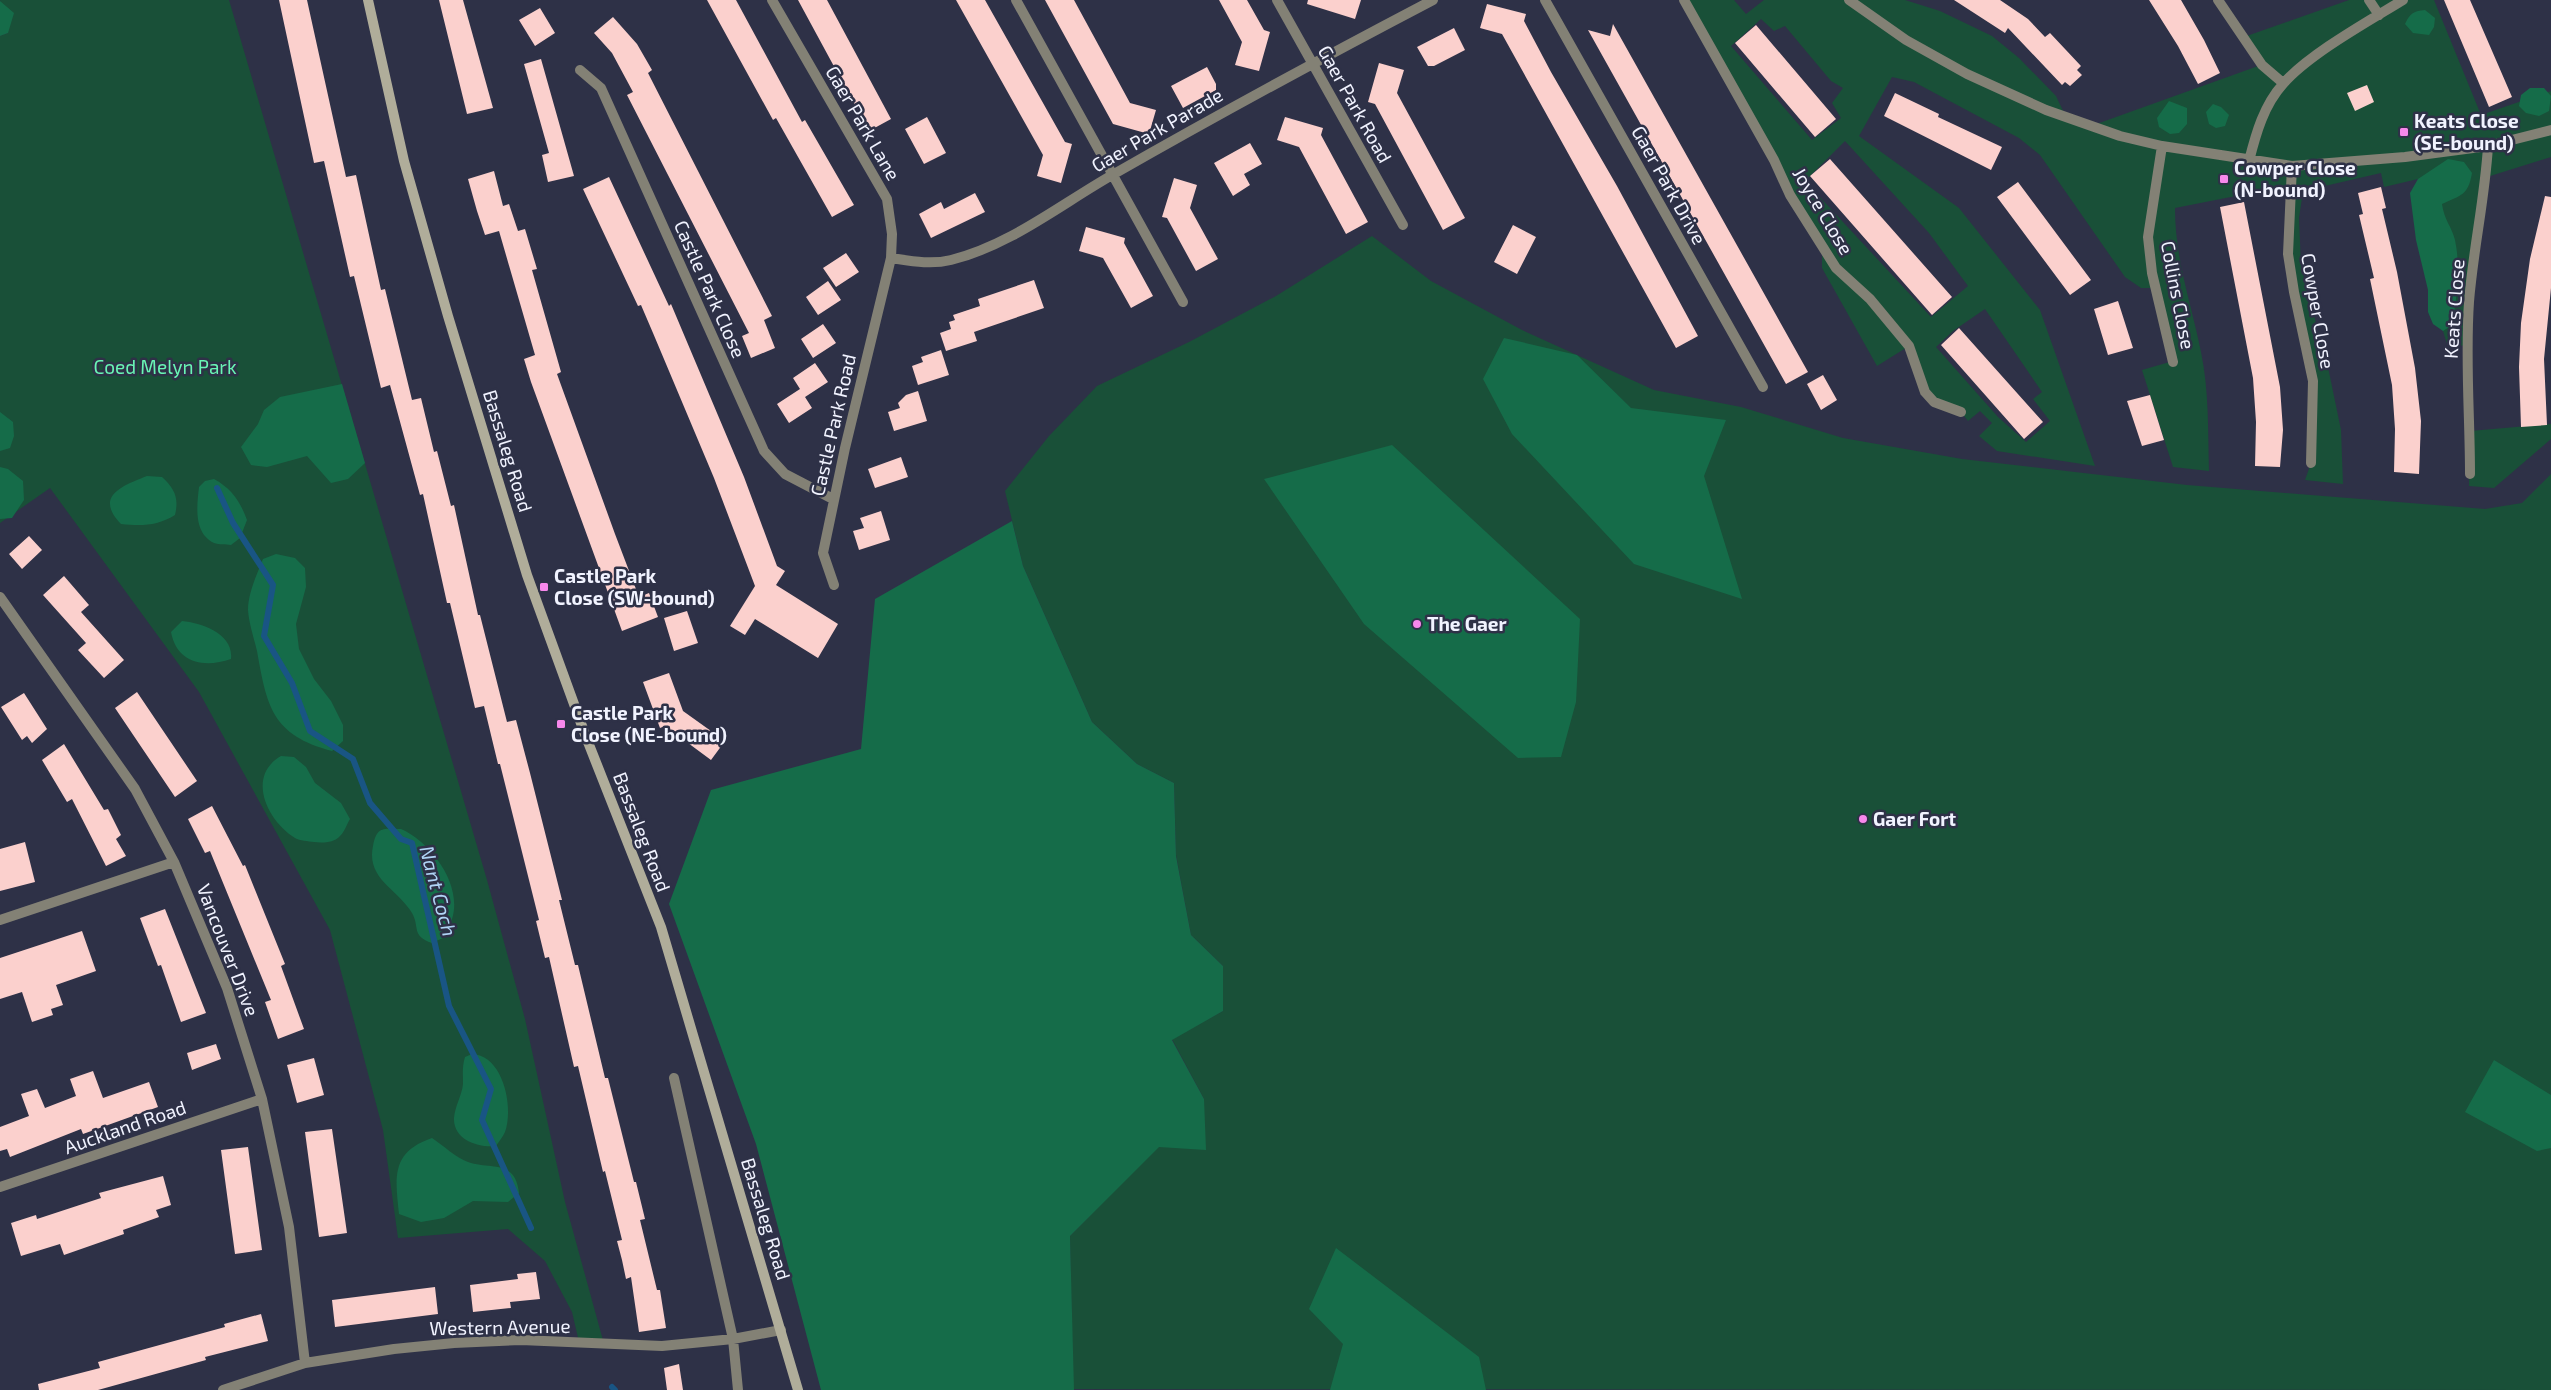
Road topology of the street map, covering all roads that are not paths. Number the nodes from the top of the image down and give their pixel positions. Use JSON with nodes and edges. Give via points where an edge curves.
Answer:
{"nodes":[{"id":1,"x":368,"y":0,"type":"edge"},
{"id":2,"x":772,"y":0,"type":"edge"},
{"id":3,"x":1016,"y":0,"type":"edge"},
{"id":4,"x":1277,"y":0,"type":"edge"},
{"id":5,"x":1433,"y":0,"type":"edge"},
{"id":6,"x":1545,"y":0,"type":"edge"},
{"id":7,"x":1684,"y":0,"type":"edge"},
{"id":8,"x":1849,"y":0,"type":"edge"},
{"id":9,"x":2218,"y":0,"type":"edge"},
{"id":10,"x":2368,"y":0,"type":"edge"},
{"id":11,"x":2404,"y":0,"type":"edge"},
{"id":12,"x":2379,"y":15,"type":"junction"},
{"id":13,"x":1312,"y":63,"type":"junction"},
{"id":14,"x":580,"y":70,"type":"dead end"},
{"id":15,"x":2283,"y":83,"type":"junction"},
{"id":16,"x":2551,"y":130,"type":"edge"},
{"id":17,"x":2162,"y":146,"type":"junction"},
{"id":18,"x":2488,"y":146,"type":"junction"},
{"id":19,"x":2249,"y":160,"type":"junction"},
{"id":20,"x":2292,"y":166,"type":"junction"},
{"id":21,"x":1113,"y":175,"type":"junction"},
{"id":22,"x":1403,"y":225,"type":"dead end"},
{"id":23,"x":891,"y":258,"type":"junction"},
{"id":24,"x":887,"y":272,"type":"joint"},
{"id":25,"x":1183,"y":302,"type":"dead end"},
{"id":26,"x":2173,"y":362,"type":"dead end"},
{"id":27,"x":1763,"y":387,"type":"dead end"},
{"id":28,"x":1961,"y":412,"type":"dead end"},
{"id":29,"x":2311,"y":463,"type":"dead end"},
{"id":30,"x":2470,"y":474,"type":"dead end"},
{"id":31,"x":833,"y":499,"type":"junction"},
{"id":32,"x":834,"y":585,"type":"dead end"},
{"id":33,"x":0,"y":597,"type":"edge"},
{"id":34,"x":174,"y":862,"type":"junction"},
{"id":35,"x":0,"y":920,"type":"edge"},
{"id":36,"x":674,"y":1078,"type":"dead end"},
{"id":37,"x":262,"y":1099,"type":"junction"},
{"id":38,"x":0,"y":1187,"type":"edge"},
{"id":39,"x":781,"y":1330,"type":"junction"},
{"id":40,"x":733,"y":1340,"type":"junction"},
{"id":41,"x":305,"y":1363,"type":"junction"},
{"id":42,"x":223,"y":1390,"type":"edge"},
{"id":43,"x":738,"y":1390,"type":"edge"},
{"id":44,"x":798,"y":1390,"type":"edge"}],
"edges":[{"from":1,"to":39,"type":"street","name":"Bassaleg Road","via":[[407,170],[450,325],[527,575],[661,927]]},
{"from":2,"to":23,"type":"street","name":"Gaer Park Lane","via":[[886,198],[892,234]]},
{"from":3,"to":21,"type":"street"},
{"from":4,"to":13,"type":"street","name":"Gaer Park Road"},
{"from":5,"to":13,"type":"street","name":"Gaer Park Parade"},
{"from":6,"to":27,"type":"street","name":"Gaer Park Drive"},
{"from":7,"to":28,"type":"street","name":"Joyce Close","via":[[1774,160],[1790,195],[1836,268],[1870,299],[1909,346],[1925,392],[1934,402]]},
{"from":8,"to":17,"type":"street","via":[[1906,40],[1967,74],[2046,110],[2120,136]]},
{"from":9,"to":15,"type":"street","via":[[2262,65]]},
{"from":10,"to":12,"type":"street"},
{"from":11,"to":12,"type":"street"},
{"from":12,"to":15,"type":"street"},
{"from":13,"to":21,"type":"street","name":"Gaer Park Parade"},
{"from":13,"to":22,"type":"street","name":"Gaer Park Road"},
{"from":14,"to":31,"type":"street","name":"Castle Park Close","via":[[601,88],[764,450],[785,474]]},
{"from":15,"to":19,"type":"street","via":[[2267,108]]},
{"from":16,"to":18,"type":"street"},
{"from":17,"to":19,"type":"street"},
{"from":17,"to":26,"type":"street","name":"Collins Close","via":[[2148,237],[2153,280]]},
{"from":18,"to":20,"type":"street","via":[[2405,157]]},
{"from":18,"to":30,"type":"street","name":"Keats Close","via":[[2469,301]]},
{"from":19,"to":20,"type":"street"},
{"from":20,"to":29,"type":"street","name":"Cowper Close","via":[[2288,254],[2313,381]]},
{"from":21,"to":23,"type":"street","name":"Gaer Park Parade","via":[[1015,234],[981,250],[950,260],[923,263]]},
{"from":21,"to":25,"type":"street"},
{"from":23,"to":24,"type":"street","name":"Gaer Park Lane"},
{"from":24,"to":31,"type":"street","name":"Castle Park Road"},
{"from":31,"to":32,"type":"street","name":"Castle Park Road","via":[[823,553]]},
{"from":33,"to":34,"type":"street","name":"Vancouver Drive","via":[[134,789]]},
{"from":34,"to":35,"type":"street"},
{"from":34,"to":37,"type":"street","name":"Vancouver Drive","via":[[228,988]]},
{"from":36,"to":40,"type":"street"},
{"from":37,"to":38,"type":"street","name":"Auckland Road"},
{"from":37,"to":41,"type":"street","name":"Vancouver Drive","via":[[289,1227]]},
{"from":39,"to":40,"type":"street","name":"Western Avenue"},
{"from":39,"to":44,"type":"street","name":"Bassaleg Road"},
{"from":40,"to":41,"type":"street","name":"Western Avenue","via":[[662,1346],[521,1340],[454,1343]]},
{"from":40,"to":43,"type":"street"},
{"from":41,"to":42,"type":"street","name":"Western Avenue"}]}
